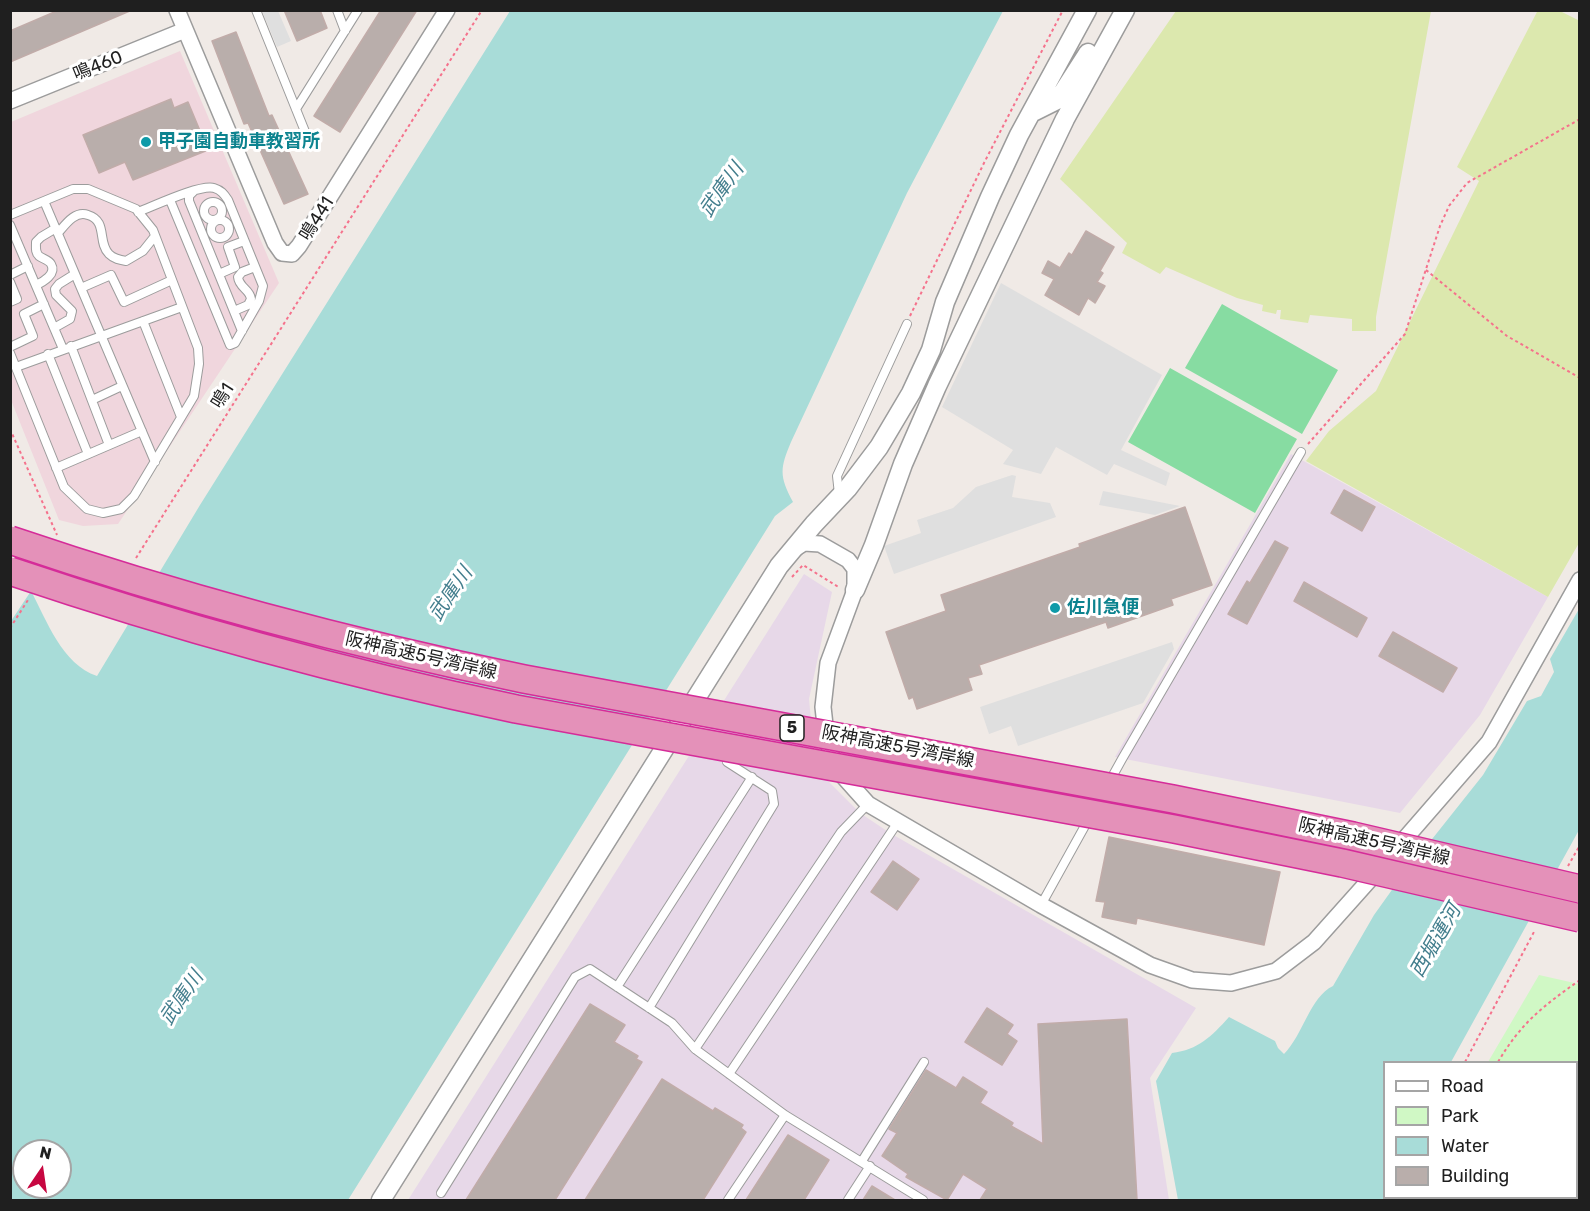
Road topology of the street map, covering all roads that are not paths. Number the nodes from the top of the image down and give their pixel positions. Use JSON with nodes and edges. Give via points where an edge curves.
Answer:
{"nodes":[{"id":1,"x":177,"y":10,"type":"edge"},
{"id":2,"x":256,"y":10,"type":"edge"},
{"id":3,"x":337,"y":10,"type":"edge"},
{"id":4,"x":358,"y":10,"type":"edge"},
{"id":5,"x":447,"y":10,"type":"edge"},
{"id":6,"x":1087,"y":10,"type":"edge"},
{"id":7,"x":1112,"y":10,"type":"edge"},
{"id":8,"x":1125,"y":10,"type":"edge"},
{"id":9,"x":185,"y":30,"type":"junction"},
{"id":10,"x":345,"y":31,"type":"junction"},
{"id":11,"x":10,"y":101,"type":"edge"},
{"id":12,"x":296,"y":109,"type":"junction"},
{"id":13,"x":1031,"y":113,"type":"junction"},
{"id":14,"x":306,"y":134,"type":"dead end"},
{"id":15,"x":199,"y":189,"type":"junction"},
{"id":16,"x":170,"y":200,"type":"junction"},
{"id":17,"x":44,"y":201,"type":"junction"},
{"id":18,"x":209,"y":202,"type":"junction"},
{"id":19,"x":138,"y":212,"type":"junction"},
{"id":20,"x":10,"y":215,"type":"edge"},
{"id":21,"x":216,"y":220,"type":"junction"},
{"id":22,"x":233,"y":224,"type":"junction"},
{"id":23,"x":10,"y":225,"type":"edge"},
{"id":24,"x":57,"y":231,"type":"junction"},
{"id":25,"x":155,"y":236,"type":"junction"},
{"id":26,"x":244,"y":240,"type":"junction"},
{"id":27,"x":210,"y":252,"type":"junction"},
{"id":28,"x":194,"y":258,"type":"junction"},
{"id":29,"x":28,"y":266,"type":"junction"},
{"id":30,"x":255,"y":267,"type":"junction"},
{"id":31,"x":75,"y":274,"type":"junction"},
{"id":32,"x":219,"y":274,"type":"junction"},
{"id":33,"x":10,"y":275,"type":"edge"},
{"id":34,"x":172,"y":280,"type":"junction"},
{"id":35,"x":10,"y":282,"type":"edge"},
{"id":36,"x":36,"y":285,"type":"junction"},
{"id":37,"x":81,"y":288,"type":"junction"},
{"id":38,"x":10,"y":302,"type":"edge"},
{"id":39,"x":44,"y":304,"type":"junction"},
{"id":40,"x":182,"y":307,"type":"junction"},
{"id":41,"x":234,"y":311,"type":"junction"},
{"id":42,"x":143,"y":321,"type":"junction"},
{"id":43,"x":907,"y":324,"type":"road end"},
{"id":44,"x":54,"y":328,"type":"junction"},
{"id":45,"x":242,"y":331,"type":"junction"},
{"id":46,"x":101,"y":336,"type":"junction"},
{"id":47,"x":10,"y":347,"type":"edge"},
{"id":48,"x":67,"y":347,"type":"junction"},
{"id":49,"x":10,"y":353,"type":"edge"},
{"id":50,"x":48,"y":354,"type":"junction"},
{"id":51,"x":16,"y":367,"type":"junction"},
{"id":52,"x":93,"y":374,"type":"dead end"},
{"id":53,"x":83,"y":377,"type":"junction"},
{"id":54,"x":122,"y":386,"type":"junction"},
{"id":55,"x":92,"y":400,"type":"junction"},
{"id":56,"x":182,"y":417,"type":"junction"},
{"id":57,"x":110,"y":419,"type":"dead end"},
{"id":58,"x":101,"y":423,"type":"junction"},
{"id":59,"x":142,"y":431,"type":"junction"},
{"id":60,"x":109,"y":445,"type":"junction"},
{"id":61,"x":1301,"y":452,"type":"road end"},
{"id":62,"x":88,"y":454,"type":"junction"},
{"id":63,"x":155,"y":462,"type":"junction"},
{"id":64,"x":56,"y":468,"type":"junction"},
{"id":65,"x":839,"y":498,"type":"junction"},
{"id":66,"x":10,"y":540,"type":"edge"},
{"id":67,"x":791,"y":552,"type":"junction"},
{"id":68,"x":10,"y":571,"type":"edge"},
{"id":69,"x":1580,"y":580,"type":"edge"},
{"id":70,"x":855,"y":590,"type":"junction"},
{"id":71,"x":727,"y":762,"type":"dead end"},
{"id":72,"x":752,"y":777,"type":"junction"},
{"id":73,"x":868,"y":804,"type":"junction"},
{"id":74,"x":898,"y":822,"type":"junction"},
{"id":75,"x":1572,"y":882,"type":"edge"},
{"id":76,"x":1041,"y":905,"type":"junction"},
{"id":77,"x":1580,"y":918,"type":"edge"},
{"id":78,"x":617,"y":987,"type":"junction"},
{"id":79,"x":649,"y":1008,"type":"junction"},
{"id":80,"x":695,"y":1049,"type":"junction"},
{"id":81,"x":924,"y":1062,"type":"dead end"},
{"id":82,"x":729,"y":1074,"type":"junction"},
{"id":83,"x":785,"y":1115,"type":"junction"},
{"id":84,"x":862,"y":1161,"type":"junction"},
{"id":85,"x":870,"y":1166,"type":"junction"},
{"id":86,"x":441,"y":1193,"type":"dead end"},
{"id":87,"x":381,"y":1200,"type":"edge"},
{"id":88,"x":728,"y":1200,"type":"edge"},
{"id":89,"x":848,"y":1200,"type":"edge"},
{"id":90,"x":923,"y":1200,"type":"edge"}],
"edges":[{"from":1,"to":9,"type":"street","name":"鳴441"},
{"from":2,"to":12,"type":"lane"},
{"from":3,"to":10,"type":"lane"},
{"from":4,"to":10,"type":"lane"},
{"from":5,"to":9,"type":"street","name":"鳴441","via":[[292,254],[282,253],[275,243]]},
{"from":6,"to":13,"type":"street"},
{"from":7,"to":13,"type":"street","via":[[1063,92],[1055,101]]},
{"from":8,"to":70,"type":"street","via":[[1065,119],[951,355],[903,464]]},
{"from":9,"to":11,"type":"street","name":"鳴460"},
{"from":10,"to":12,"type":"lane"},
{"from":12,"to":14,"type":"lane"},
{"from":13,"to":65,"type":"street","via":[[945,302],[931,350],[911,393],[879,447]]},
{"from":15,"to":16,"type":"lane"},
{"from":15,"to":18,"type":"lane"},
{"from":15,"to":22,"type":"lane","via":[[222,192],[228,200]]},
{"from":15,"to":27,"type":"lane","via":[[189,196],[189,201]]},
{"from":16,"to":19,"type":"lane"},
{"from":16,"to":28,"type":"lane"},
{"from":17,"to":19,"type":"lane","via":[[73,189],[88,189]]},
{"from":17,"to":20,"type":"lane"},
{"from":17,"to":24,"type":"lane"},
{"from":18,"to":21,"type":"lane","via":[[204,213]]},
{"from":18,"to":21,"type":"lane","via":[[221,207],[222,214]]},
{"from":19,"to":25,"type":"lane"},
{"from":21,"to":22,"type":"lane"},
{"from":21,"to":22,"type":"lane","via":[[211,231],[216,237],[227,235]]},
{"from":22,"to":26,"type":"lane"},
{"from":23,"to":29,"type":"lane"},
{"from":24,"to":25,"type":"lane","via":[[79,214],[90,215],[101,225],[109,255],[126,261],[143,251]]},
{"from":24,"to":31,"type":"lane"},
{"from":24,"to":36,"type":"lane","via":[[36,242],[40,257],[52,266],[46,280]]},
{"from":25,"to":34,"type":"lane"},
{"from":26,"to":30,"type":"lane"},
{"from":26,"to":32,"type":"lane","via":[[228,247],[236,267]]},
{"from":27,"to":28,"type":"lane"},
{"from":27,"to":32,"type":"lane"},
{"from":28,"to":45,"type":"lane","via":[[230,345]]},
{"from":29,"to":33,"type":"lane"},
{"from":29,"to":36,"type":"lane"},
{"from":30,"to":41,"type":"lane","via":[[238,277],[251,299],[245,307]]},
{"from":30,"to":45,"type":"lane","via":[[262,293]]},
{"from":31,"to":37,"type":"lane"},
{"from":31,"to":44,"type":"lane","via":[[55,289],[72,311],[70,319]]},
{"from":32,"to":41,"type":"lane"},
{"from":34,"to":37,"type":"lane","via":[[124,302],[111,275]]},
{"from":34,"to":40,"type":"lane"},
{"from":35,"to":38,"type":"lane","via":[[17,299]]},
{"from":36,"to":39,"type":"lane"},
{"from":37,"to":46,"type":"lane"},
{"from":39,"to":44,"type":"lane"},
{"from":39,"to":47,"type":"lane","via":[[24,314],[33,336]]},
{"from":40,"to":42,"type":"lane"},
{"from":40,"to":56,"type":"lane","via":[[198,348],[199,364],[194,396]]},
{"from":41,"to":45,"type":"lane"},
{"from":42,"to":46,"type":"lane"},
{"from":42,"to":56,"type":"lane"},
{"from":43,"to":65,"type":"lane","via":[[837,476]]},
{"from":44,"to":48,"type":"lane"},
{"from":46,"to":48,"type":"lane"},
{"from":46,"to":54,"type":"lane"},
{"from":48,"to":50,"type":"lane"},
{"from":48,"to":53,"type":"lane"},
{"from":49,"to":51,"type":"lane"},
{"from":50,"to":51,"type":"lane"},
{"from":50,"to":62,"type":"lane"},
{"from":51,"to":64,"type":"lane"},
{"from":52,"to":53,"type":"lane"},
{"from":53,"to":55,"type":"lane"},
{"from":54,"to":55,"type":"lane"},
{"from":54,"to":59,"type":"lane"},
{"from":55,"to":58,"type":"lane"},
{"from":56,"to":63,"type":"lane"},
{"from":57,"to":58,"type":"lane"},
{"from":58,"to":60,"type":"lane"},
{"from":59,"to":60,"type":"lane"},
{"from":59,"to":63,"type":"lane"},
{"from":60,"to":62,"type":"lane"},
{"from":61,"to":76,"type":"lane"},
{"from":62,"to":64,"type":"lane"},
{"from":63,"to":64,"type":"lane","via":[[121,509],[103,513],[87,509],[71,494]]},
{"from":65,"to":67,"type":"street"},
{"from":66,"to":75,"type":"highway","name":"阪神高速5号湾岸線","number":"5","bridge":true,"via":[[232,608],[433,660],[1173,799]]},
{"from":67,"to":70,"type":"street","via":[[804,543],[820,544],[848,560],[855,569]]},
{"from":67,"to":87,"type":"street"},
{"from":68,"to":77,"type":"highway","name":"阪神高速5号湾岸線","number":"5","bridge":true,"via":[[232,640],[418,688],[1342,862]]},
{"from":69,"to":76,"type":"street","via":[[1489,742],[1322,934],[1276,972],[1231,983],[1192,980],[1150,965]]},
{"from":70,"to":73,"type":"street","via":[[828,663],[823,707],[834,766]]},
{"from":71,"to":72,"type":"lane"},
{"from":72,"to":78,"type":"lane"},
{"from":72,"to":79,"type":"lane","via":[[772,791],[774,804]]},
{"from":73,"to":74,"type":"street"},
{"from":73,"to":80,"type":"lane","via":[[841,832]]},
{"from":74,"to":76,"type":"street"},
{"from":74,"to":82,"type":"lane"},
{"from":78,"to":79,"type":"lane"},
{"from":78,"to":86,"type":"lane","via":[[590,969],[575,977]]},
{"from":79,"to":80,"type":"lane","via":[[672,1023]]},
{"from":80,"to":82,"type":"lane"},
{"from":81,"to":84,"type":"lane"},
{"from":82,"to":83,"type":"lane"},
{"from":83,"to":84,"type":"lane"},
{"from":83,"to":88,"type":"lane"},
{"from":84,"to":85,"type":"lane"},
{"from":85,"to":89,"type":"lane"},
{"from":85,"to":90,"type":"lane"}]}
